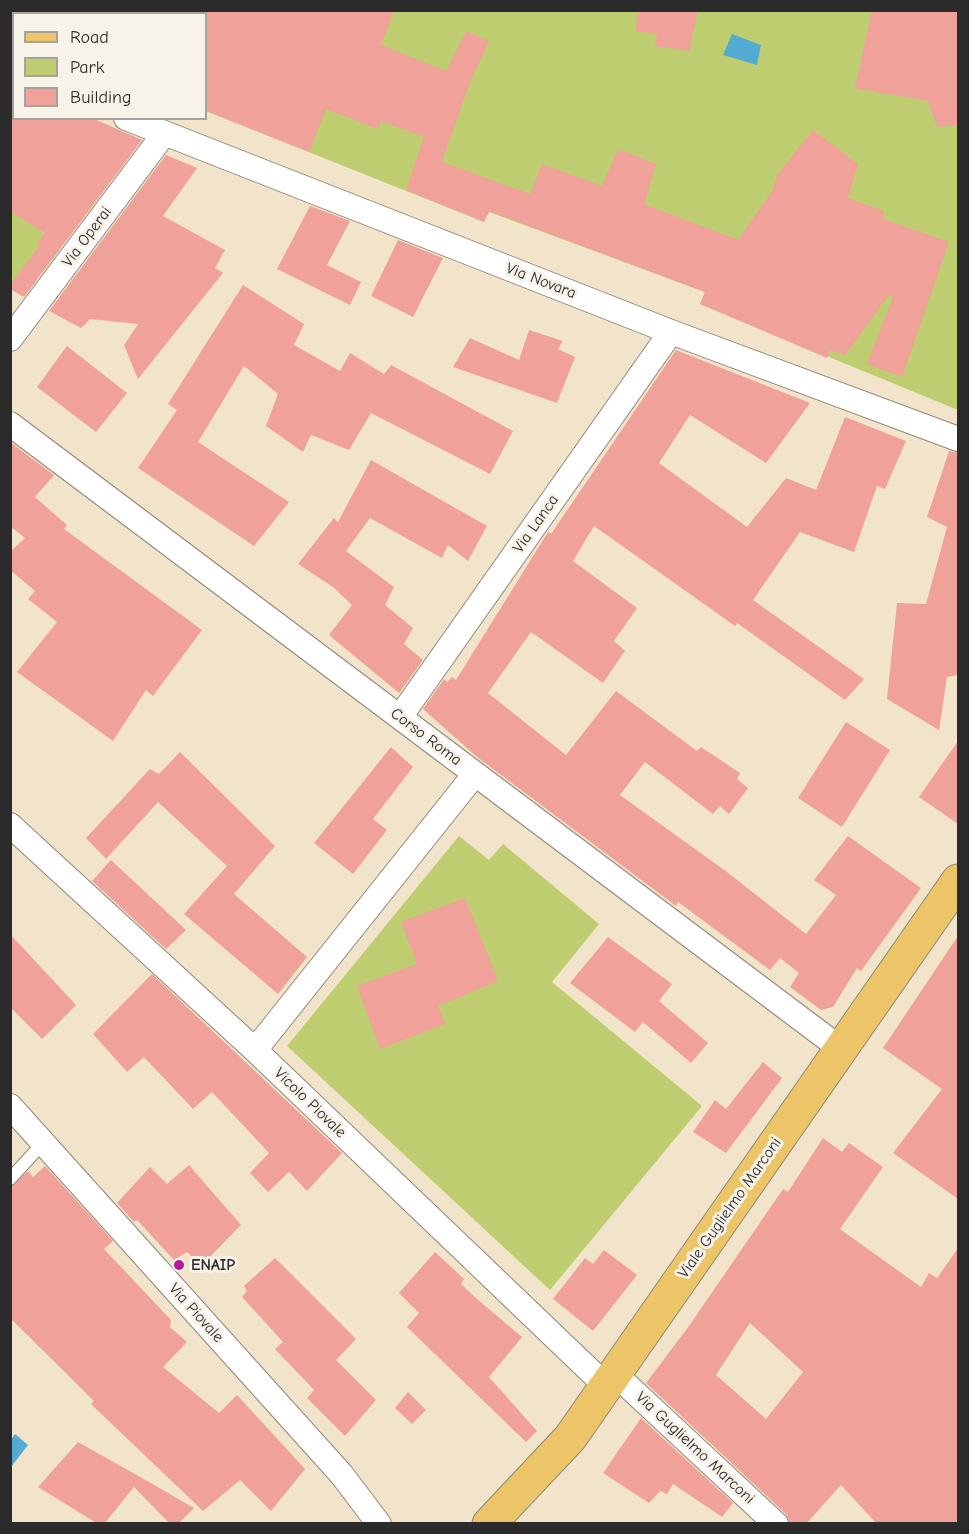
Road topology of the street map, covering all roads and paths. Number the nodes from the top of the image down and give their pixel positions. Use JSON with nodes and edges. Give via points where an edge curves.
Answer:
{"nodes":[{"id":1,"x":131,"y":120,"type":"edge"},
{"id":2,"x":164,"y":134,"type":"junction"},
{"id":3,"x":671,"y":332,"type":"junction"},
{"id":4,"x":10,"y":339,"type":"edge"},
{"id":5,"x":10,"y":424,"type":"edge"},
{"id":6,"x":958,"y":439,"type":"edge"},
{"id":7,"x":400,"y":717,"type":"junction"},
{"id":8,"x":475,"y":774,"type":"junction"},
{"id":9,"x":10,"y":825,"type":"edge"},
{"id":10,"x":958,"y":881,"type":"edge"},
{"id":11,"x":841,"y":1049,"type":"junction"},
{"id":12,"x":255,"y":1050,"type":"junction"},
{"id":13,"x":10,"y":1106,"type":"edge"},
{"id":14,"x":43,"y":1143,"type":"junction"},
{"id":15,"x":10,"y":1179,"type":"edge"},
{"id":16,"x":610,"y":1380,"type":"junction"},
{"id":17,"x":379,"y":1524,"type":"edge"},
{"id":18,"x":489,"y":1524,"type":"edge"},
{"id":19,"x":777,"y":1524,"type":"edge"}],
"edges":[{"from":1,"to":2,"type":"street","name":"Via Novara"},
{"from":2,"to":3,"type":"street","name":"Via Novara"},
{"from":2,"to":4,"type":"street","name":"Via Operai"},
{"from":3,"to":6,"type":"street","name":"Via Novara"},
{"from":3,"to":7,"type":"street","name":"Via Lanca"},
{"from":5,"to":7,"type":"street","name":"Corso Roma"},
{"from":7,"to":8,"type":"street","name":"Corso Roma"},
{"from":8,"to":11,"type":"street","name":"Corso Roma"},
{"from":8,"to":12,"type":"street"},
{"from":9,"to":12,"type":"street","name":"Vicolo Piovale"},
{"from":10,"to":11,"type":"main road","name":"Viale Guglielmo Marconi"},
{"from":11,"to":16,"type":"main road","name":"Viale Guglielmo Marconi"},
{"from":12,"to":16,"type":"street","name":"Vicolo Piovale"},
{"from":13,"to":14,"type":"street","name":"Via Piovale"},
{"from":14,"to":15,"type":"lane"},
{"from":14,"to":17,"type":"street","name":"Via Piovale","via":[[342,1475]]},
{"from":16,"to":18,"type":"main road","name":"Viale Guglielmo Marconi","via":[[570,1438]]},
{"from":16,"to":19,"type":"street","name":"Via Guglielmo Marconi"}]}
